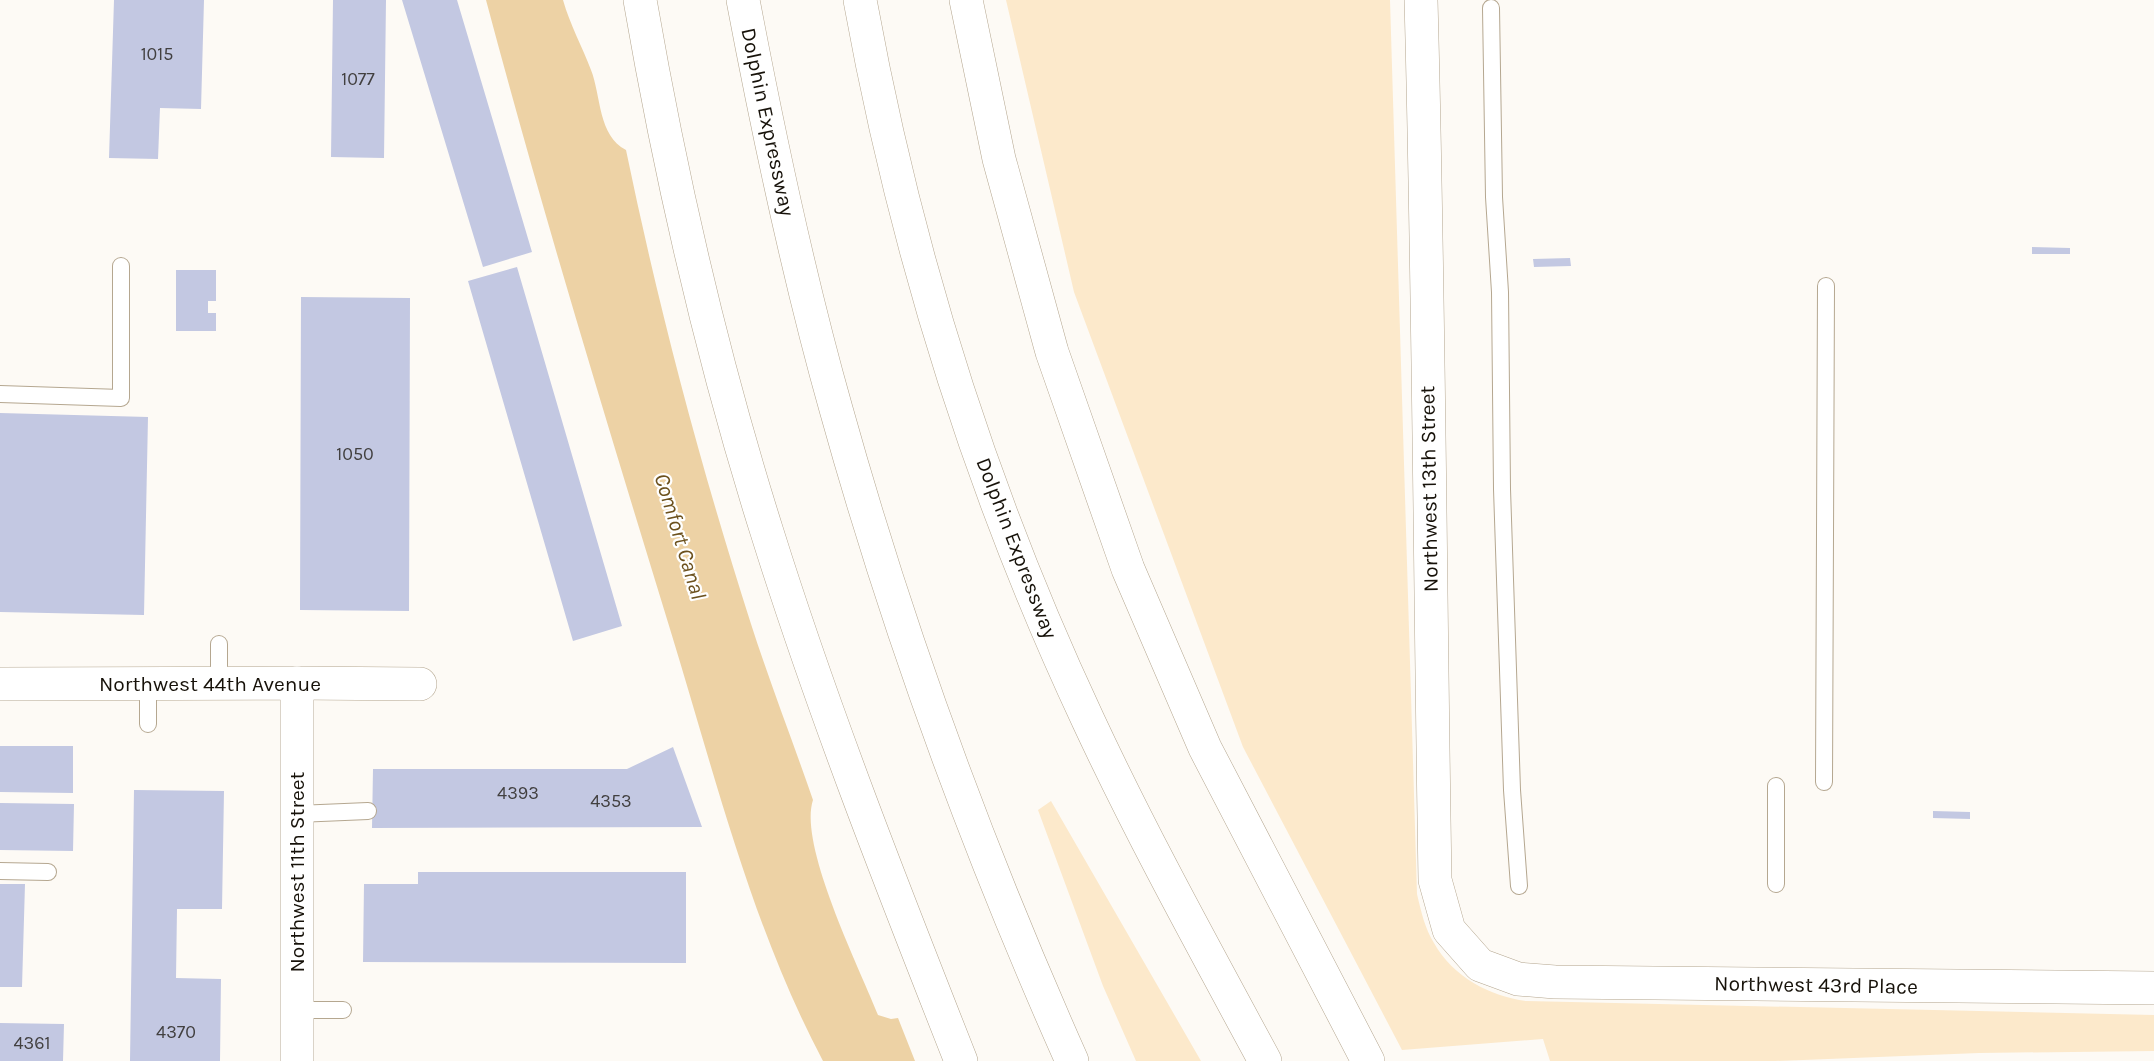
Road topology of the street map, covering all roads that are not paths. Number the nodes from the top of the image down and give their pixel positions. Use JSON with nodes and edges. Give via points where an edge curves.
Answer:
{"nodes":[{"id":1,"x":640,"y":0,"type":"edge"},
{"id":2,"x":743,"y":0,"type":"edge"},
{"id":3,"x":860,"y":0,"type":"edge"},
{"id":4,"x":966,"y":0,"type":"edge"},
{"id":5,"x":1421,"y":0,"type":"edge"},
{"id":6,"x":1491,"y":8,"type":"dead end"},
{"id":7,"x":122,"y":266,"type":"dead end"},
{"id":8,"x":1826,"y":286,"type":"dead end"},
{"id":9,"x":0,"y":394,"type":"edge"},
{"id":10,"x":219,"y":644,"type":"dead end"},
{"id":11,"x":219,"y":683,"type":"junction"},
{"id":12,"x":297,"y":683,"type":"junction"},
{"id":13,"x":428,"y":683,"type":"dead end"},
{"id":14,"x":0,"y":684,"type":"edge"},
{"id":15,"x":148,"y":684,"type":"junction"},
{"id":16,"x":148,"y":724,"type":"dead end"},
{"id":17,"x":1824,"y":782,"type":"dead end"},
{"id":18,"x":1776,"y":786,"type":"dead end"},
{"id":19,"x":368,"y":812,"type":"dead end"},
{"id":20,"x":297,"y":814,"type":"junction"},
{"id":21,"x":0,"y":872,"type":"edge"},
{"id":22,"x":48,"y":872,"type":"dead end"},
{"id":23,"x":1776,"y":884,"type":"dead end"},
{"id":24,"x":1519,"y":886,"type":"dead end"},
{"id":25,"x":1480,"y":965,"type":"joint"},
{"id":26,"x":2154,"y":988,"type":"edge"},
{"id":27,"x":297,"y":1010,"type":"junction"},
{"id":28,"x":343,"y":1010,"type":"dead end"},
{"id":29,"x":297,"y":1061,"type":"edge"},
{"id":30,"x":961,"y":1061,"type":"edge"},
{"id":31,"x":1072,"y":1061,"type":"edge"},
{"id":32,"x":1265,"y":1061,"type":"edge"},
{"id":33,"x":1368,"y":1061,"type":"edge"}],
"edges":[{"from":1,"to":30,"type":"main road","via":[[670,160],[704,307],[766,529],[856,792]]},
{"from":2,"to":31,"type":"main road","name":"Dolphin Expressway","via":[[798,262],[874,540],[959,787]]},
{"from":3,"to":32,"type":"main road","name":"Dolphin Expressway","via":[[895,166],[927,290],[961,399],[1023,569],[1082,708],[1127,801]]},
{"from":4,"to":33,"type":"main road","via":[[999,159],[1052,352],[1128,569],[1205,748]]},
{"from":5,"to":25,"type":"main road","name":"Northwest 13th Street","via":[[1435,880],[1449,930]]},
{"from":6,"to":24,"type":"lane","via":[[1502,489]]},
{"from":7,"to":9,"type":"lane","via":[[121,398]]},
{"from":8,"to":17,"type":"lane"},
{"from":10,"to":11,"type":"lane"},
{"from":11,"to":12,"type":"main road","name":"Northwest 44th Avenue"},
{"from":11,"to":15,"type":"main road","name":"Northwest 44th Avenue"},
{"from":12,"to":13,"type":"main road","name":"Northwest 44th Avenue"},
{"from":12,"to":20,"type":"main road","name":"Northwest 11th Street"},
{"from":14,"to":15,"type":"main road","name":"Northwest 44th Avenue"},
{"from":15,"to":16,"type":"lane"},
{"from":18,"to":23,"type":"lane"},
{"from":19,"to":20,"type":"lane"},
{"from":20,"to":27,"type":"main road","name":"Northwest 11th Street"},
{"from":21,"to":22,"type":"lane"},
{"from":25,"to":26,"type":"main road","name":"Northwest 43rd Place","via":[[1518,979],[1555,982]]},
{"from":27,"to":28,"type":"lane"},
{"from":27,"to":29,"type":"main road","name":"Northwest 11th Street"}]}
